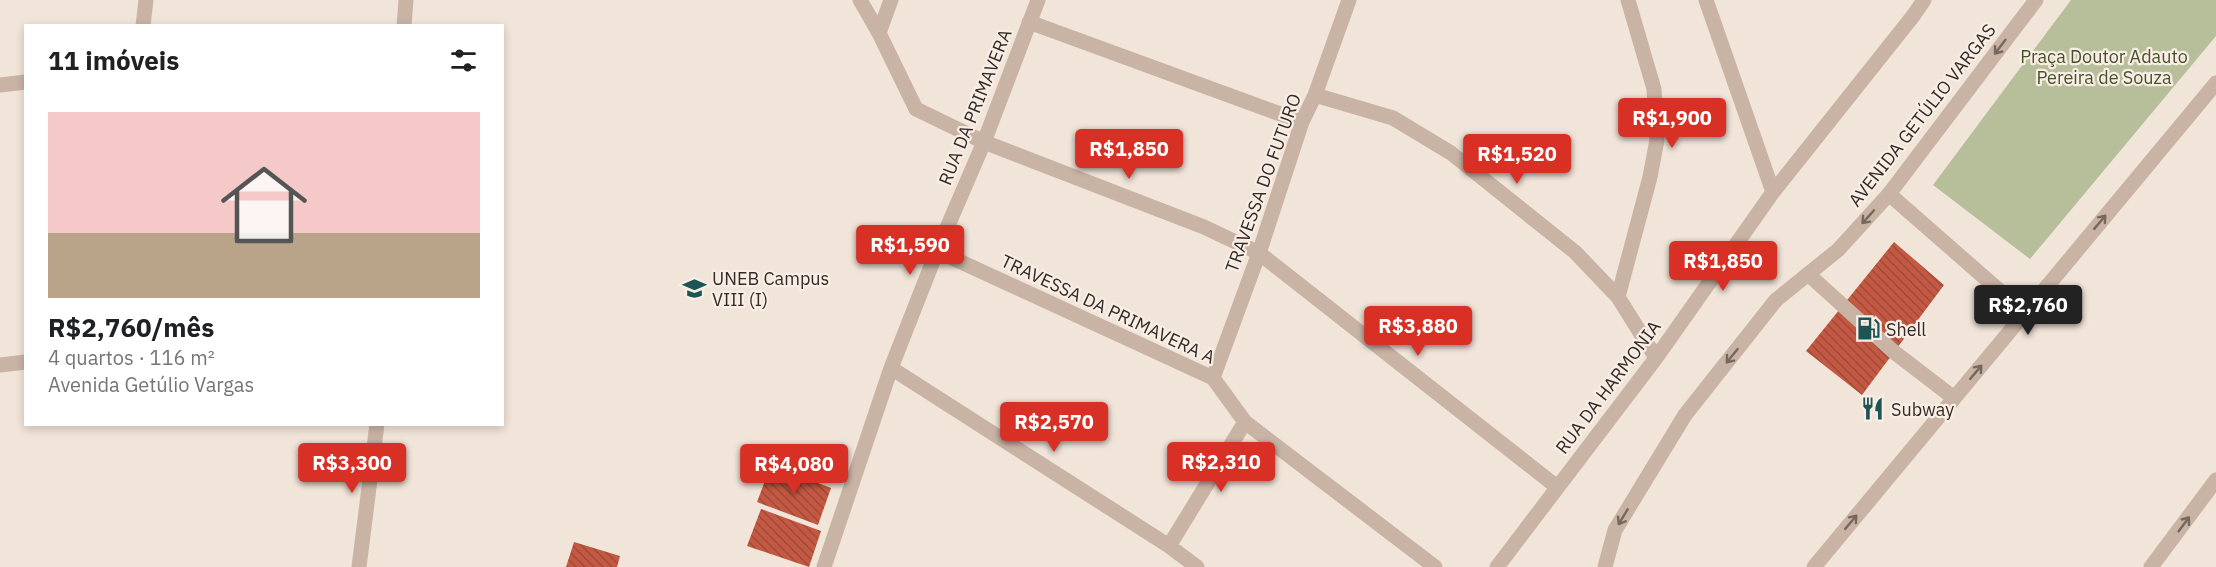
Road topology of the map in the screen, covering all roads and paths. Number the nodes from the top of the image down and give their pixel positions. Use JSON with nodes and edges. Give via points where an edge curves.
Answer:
{"nodes":[{"id":1,"x":146,"y":0,"type":"edge"},
{"id":2,"x":406,"y":0,"type":"edge"},
{"id":3,"x":860,"y":0,"type":"edge"},
{"id":4,"x":891,"y":0,"type":"edge"},
{"id":5,"x":1038,"y":0,"type":"edge"},
{"id":6,"x":1349,"y":0,"type":"edge"},
{"id":7,"x":1628,"y":0,"type":"edge"},
{"id":8,"x":1706,"y":0,"type":"edge"},
{"id":9,"x":1924,"y":0,"type":"edge"},
{"id":10,"x":2036,"y":0,"type":"edge"},
{"id":11,"x":1029,"y":22,"type":"junction"},
{"id":12,"x":143,"y":24,"type":"edge"},
{"id":13,"x":404,"y":24,"type":"edge"},
{"id":14,"x":879,"y":33,"type":"junction"},
{"id":15,"x":24,"y":82,"type":"edge"},
{"id":16,"x":2216,"y":83,"type":"edge"},
{"id":17,"x":0,"y":85,"type":"edge"},
{"id":18,"x":1315,"y":95,"type":"junction"},
{"id":19,"x":1302,"y":122,"type":"junction"},
{"id":20,"x":984,"y":142,"type":"junction"},
{"id":21,"x":1773,"y":192,"type":"junction"},
{"id":22,"x":1889,"y":194,"type":"junction"},
{"id":23,"x":937,"y":251,"type":"junction"},
{"id":24,"x":1259,"y":254,"type":"junction"},
{"id":25,"x":1808,"y":274,"type":"junction"},
{"id":26,"x":1618,"y":297,"type":"junction"},
{"id":27,"x":2025,"y":313,"type":"junction"},
{"id":28,"x":1656,"y":358,"type":"junction"},
{"id":29,"x":24,"y":362,"type":"edge"},
{"id":30,"x":0,"y":365,"type":"edge"},
{"id":31,"x":891,"y":368,"type":"junction"},
{"id":32,"x":1213,"y":378,"type":"junction"},
{"id":33,"x":1954,"y":398,"type":"junction"},
{"id":34,"x":1245,"y":422,"type":"junction"},
{"id":35,"x":377,"y":426,"type":"edge"},
{"id":36,"x":2216,"y":480,"type":"edge"},
{"id":37,"x":1557,"y":487,"type":"junction"},
{"id":38,"x":1169,"y":546,"type":"junction"},
{"id":39,"x":359,"y":567,"type":"edge"},
{"id":40,"x":824,"y":567,"type":"edge"},
{"id":41,"x":1197,"y":567,"type":"edge"},
{"id":42,"x":1435,"y":567,"type":"edge"},
{"id":43,"x":1497,"y":567,"type":"edge"},
{"id":44,"x":1605,"y":567,"type":"edge"},
{"id":45,"x":1814,"y":567,"type":"edge"},
{"id":46,"x":2151,"y":567,"type":"edge"}],
"edges":[{"from":1,"to":12,"type":"street"},
{"from":2,"to":13,"type":"street"},
{"from":3,"to":14,"type":"street"},
{"from":4,"to":14,"type":"street"},
{"from":5,"to":11,"type":"street","name":"RUA DA PRIMAVERA"},
{"from":6,"to":18,"type":"street","name":"TRAVESSA DO FUTURO"},
{"from":7,"to":26,"type":"street","via":[[1654,88],[1657,140]]},
{"from":8,"to":21,"type":"street"},
{"from":9,"to":21,"type":"street","name":"RUA DA HARMONIA"},
{"from":10,"to":22,"type":"street","name":"AVENIDA GETÚLIO VARGAS","one_way":true},
{"from":11,"to":19,"type":"street"},
{"from":11,"to":20,"type":"street","name":"RUA DA PRIMAVERA"},
{"from":14,"to":20,"type":"street","via":[[916,109]]},
{"from":15,"to":17,"type":"street"},
{"from":27,"to":16,"type":"street","one_way":true},
{"from":18,"to":19,"type":"street","name":"TRAVESSA DO FUTURO"},
{"from":18,"to":26,"type":"street","via":[[1393,118],[1451,153],[1575,252]]},
{"from":19,"to":24,"type":"street","name":"TRAVESSA DO FUTURO"},
{"from":20,"to":23,"type":"street","name":"RUA DA PRIMAVERA"},
{"from":20,"to":24,"type":"street","via":[[1204,227]]},
{"from":21,"to":28,"type":"street","name":"RUA DA HARMONIA"},
{"from":22,"to":25,"type":"street","name":"AVENIDA GETÚLIO VARGAS","one_way":true,"via":[[1838,250]]},
{"from":22,"to":27,"type":"street"},
{"from":23,"to":31,"type":"street","name":"RUA DA PRIMAVERA"},
{"from":23,"to":32,"type":"street","name":"TRAVESSA DA PRIMAVERA A"},
{"from":24,"to":32,"type":"street","name":"TRAVESSA DO FUTURO"},
{"from":24,"to":37,"type":"street"},
{"from":25,"to":33,"type":"street","via":[[1893,352]]},
{"from":25,"to":44,"type":"street","name":"AVENIDA GETÚLIO VARGAS","one_way":true,"via":[[1776,300],[1685,415],[1615,530]]},
{"from":26,"to":28,"type":"street"},
{"from":33,"to":27,"type":"street","one_way":true},
{"from":28,"to":37,"type":"street","name":"RUA DA HARMONIA"},
{"from":29,"to":30,"type":"street"},
{"from":31,"to":38,"type":"street"},
{"from":31,"to":40,"type":"street","name":"RUA DA PRIMAVERA"},
{"from":32,"to":34,"type":"street","name":"TRAVESSA DA PRIMAVERA A"},
{"from":45,"to":33,"type":"street","one_way":true},
{"from":34,"to":38,"type":"street"},
{"from":34,"to":42,"type":"street","name":"TRAVESSA DA PRIMAVERA A"},
{"from":35,"to":39,"type":"street"},
{"from":46,"to":36,"type":"street","one_way":true},
{"from":37,"to":43,"type":"street","name":"RUA DA HARMONIA"},
{"from":38,"to":41,"type":"street"}]}
